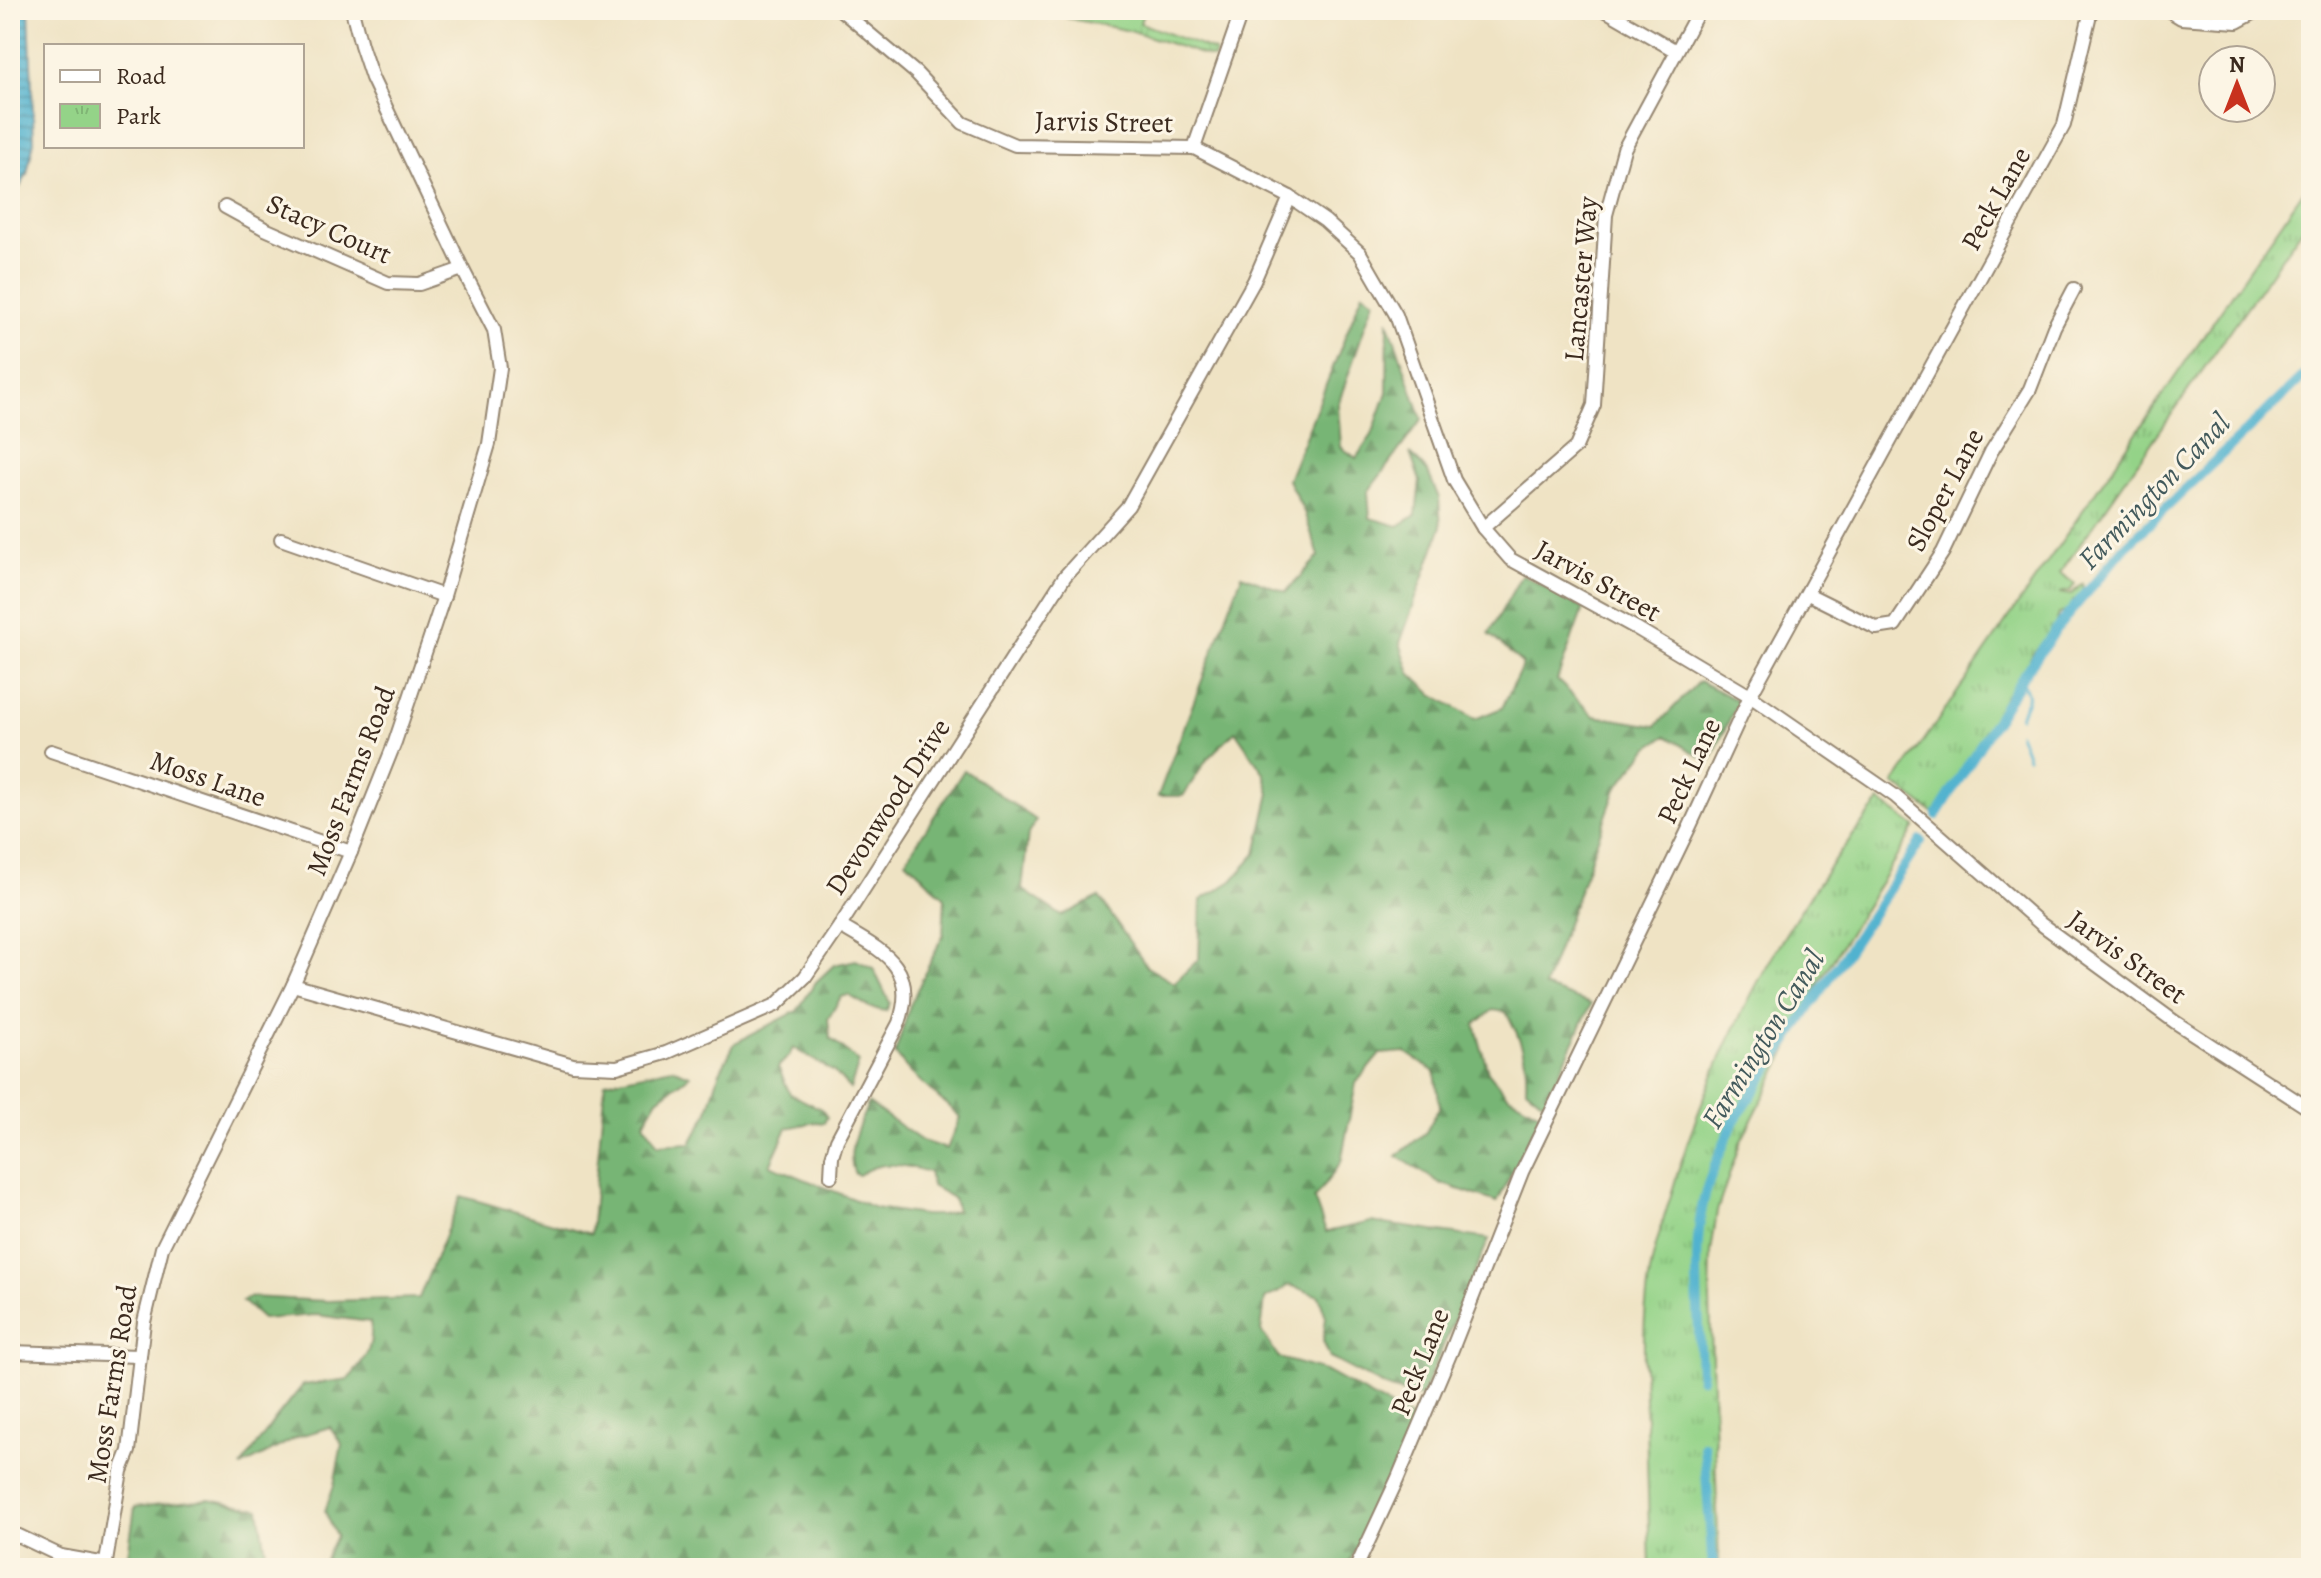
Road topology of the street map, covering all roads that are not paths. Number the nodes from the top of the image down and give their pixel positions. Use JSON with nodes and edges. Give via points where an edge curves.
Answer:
{"nodes":[{"id":1,"x":352,"y":10,"type":"edge"},
{"id":2,"x":841,"y":10,"type":"edge"},
{"id":3,"x":1242,"y":10,"type":"edge"},
{"id":4,"x":1605,"y":10,"type":"edge"},
{"id":5,"x":1699,"y":10,"type":"edge"},
{"id":6,"x":2091,"y":10,"type":"edge"},
{"id":7,"x":2168,"y":10,"type":"edge"},
{"id":8,"x":2259,"y":10,"type":"edge"},
{"id":9,"x":1676,"y":51,"type":"junction"},
{"id":10,"x":1194,"y":148,"type":"junction"},
{"id":11,"x":1290,"y":197,"type":"junction"},
{"id":12,"x":225,"y":207,"type":"dead end"},
{"id":13,"x":462,"y":269,"type":"junction"},
{"id":14,"x":2074,"y":289,"type":"dead end"},
{"id":15,"x":1483,"y":528,"type":"junction"},
{"id":16,"x":281,"y":539,"type":"dead end"},
{"id":17,"x":1808,"y":594,"type":"junction"},
{"id":18,"x":444,"y":596,"type":"junction"},
{"id":19,"x":1750,"y":696,"type":"junction"},
{"id":20,"x":51,"y":751,"type":"dead end"},
{"id":21,"x":351,"y":852,"type":"junction"},
{"id":22,"x":840,"y":926,"type":"junction"},
{"id":23,"x":293,"y":985,"type":"junction"},
{"id":24,"x":2311,"y":1110,"type":"edge"},
{"id":25,"x":831,"y":1176,"type":"dead end"},
{"id":26,"x":10,"y":1352,"type":"edge"},
{"id":27,"x":139,"y":1356,"type":"junction"},
{"id":28,"x":10,"y":1535,"type":"edge"},
{"id":29,"x":106,"y":1566,"type":"edge"},
{"id":30,"x":1356,"y":1568,"type":"edge"}],
"edges":[{"from":1,"to":13,"type":"street","name":"Moss Farms Road","via":[[372,78]]},
{"from":2,"to":10,"type":"street","name":"Jarvis Street","via":[[916,73],[963,123],[1015,145]]},
{"from":3,"to":10,"type":"street"},
{"from":4,"to":9,"type":"street"},
{"from":5,"to":9,"type":"street","name":"Lancaster Way"},
{"from":6,"to":17,"type":"street","name":"Peck Lane","via":[[2064,125]]},
{"from":7,"to":8,"type":"street","via":[[2181,18],[2237,22]]},
{"from":9,"to":15,"type":"street","name":"Lancaster Way","via":[[1624,149],[1606,215],[1594,405],[1576,447]]},
{"from":10,"to":11,"type":"street","name":"Jarvis Street"},
{"from":11,"to":15,"type":"street","name":"Jarvis Street","via":[[1360,253],[1374,277],[1396,315],[1454,480]]},
{"from":11,"to":22,"type":"street","name":"Devonwood Drive","via":[[1254,281],[1128,506],[1065,576]]},
{"from":12,"to":13,"type":"street","name":"Stacy Court","via":[[388,283],[419,284]]},
{"from":13,"to":18,"type":"street","name":"Moss Farms Road","via":[[494,330],[500,368],[489,444]]},
{"from":14,"to":17,"type":"street","name":"Sloper Lane","via":[[2030,389],[1991,452],[1943,552],[1895,625],[1876,628]]},
{"from":15,"to":19,"type":"street","name":"Jarvis Street","via":[[1510,559]]},
{"from":16,"to":18,"type":"street"},
{"from":17,"to":19,"type":"street","name":"Peck Lane"},
{"from":18,"to":21,"type":"street","name":"Moss Farms Road"},
{"from":19,"to":24,"type":"street","name":"Jarvis Street","via":[[1895,796],[2041,924],[2175,1022]]},
{"from":19,"to":30,"type":"street","name":"Peck Lane","via":[[1522,1172],[1451,1352]]},
{"from":20,"to":21,"type":"street","name":"Moss Lane"},
{"from":21,"to":23,"type":"street","name":"Moss Farms Road"},
{"from":22,"to":23,"type":"street","name":"Devonwood Drive","via":[[805,977],[776,1005],[666,1053],[617,1067],[573,1065]]},
{"from":22,"to":25,"type":"street","via":[[894,962],[905,1005],[837,1140]]},
{"from":23,"to":27,"type":"street","name":"Moss Farms Road","via":[[162,1248]]},
{"from":26,"to":27,"type":"street"},
{"from":27,"to":29,"type":"street","name":"Moss Farms Road","via":[[129,1451]]},
{"from":28,"to":29,"type":"street","via":[[61,1556]]}]}
